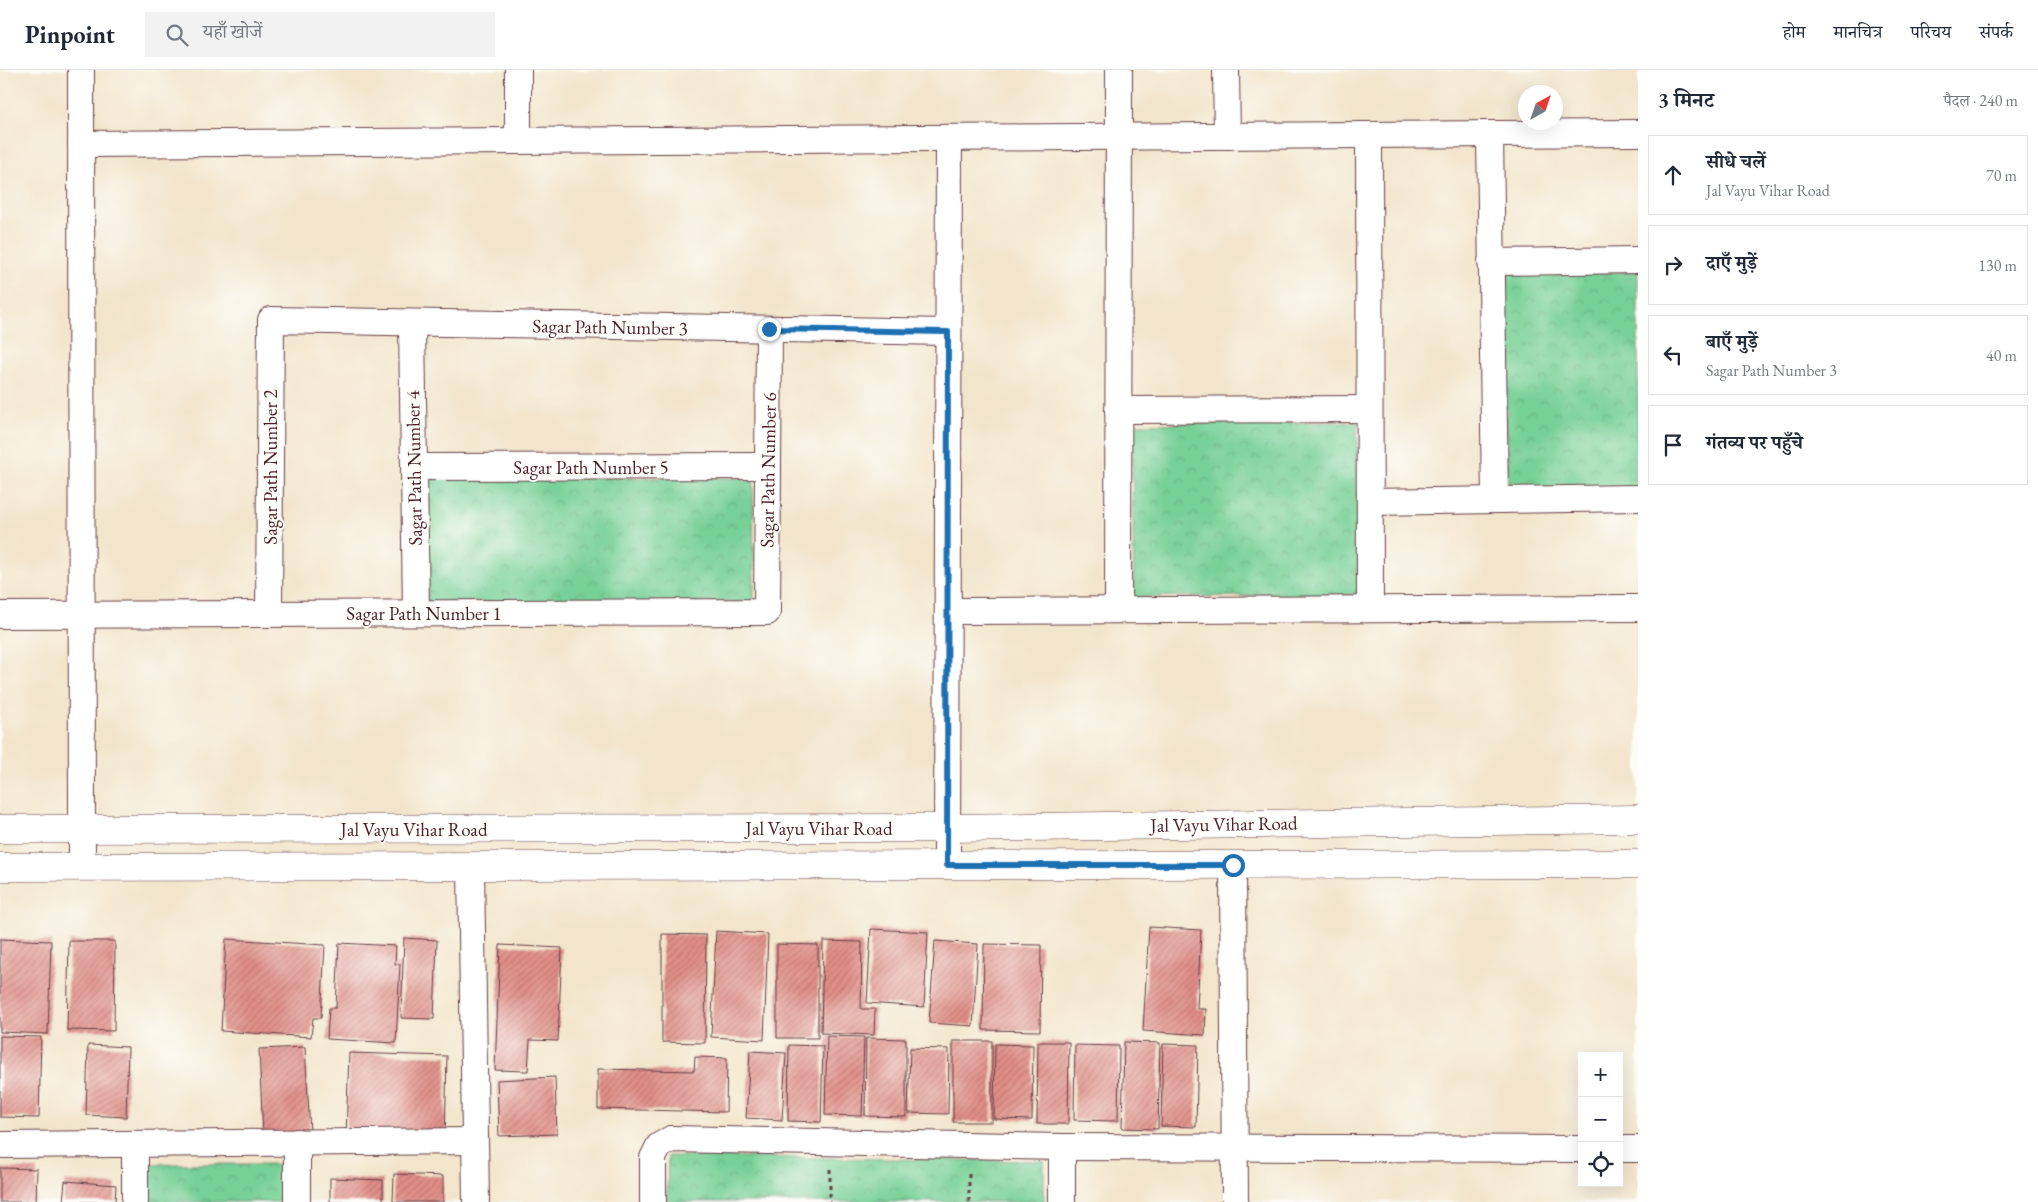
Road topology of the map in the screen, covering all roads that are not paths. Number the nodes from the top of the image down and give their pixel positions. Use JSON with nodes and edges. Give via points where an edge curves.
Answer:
{"nodes":[{"id":1,"x":81,"y":70,"type":"edge"},
{"id":2,"x":518,"y":70,"type":"edge"},
{"id":3,"x":1119,"y":70,"type":"edge"},
{"id":4,"x":1226,"y":70,"type":"edge"},
{"id":5,"x":1638,"y":133,"type":"edge"},
{"id":6,"x":1490,"y":134,"type":"junction"},
{"id":7,"x":1369,"y":135,"type":"junction"},
{"id":8,"x":1227,"y":136,"type":"junction"},
{"id":9,"x":1119,"y":137,"type":"junction"},
{"id":10,"x":949,"y":138,"type":"junction"},
{"id":11,"x":518,"y":141,"type":"junction"},
{"id":12,"x":81,"y":144,"type":"junction"},
{"id":13,"x":1638,"y":260,"type":"edge"},
{"id":14,"x":1491,"y":262,"type":"junction"},
{"id":15,"x":271,"y":320,"type":"joint"},
{"id":16,"x":412,"y":323,"type":"junction"},
{"id":17,"x":769,"y":329,"type":"junction"},
{"id":18,"x":948,"y":332,"type":"junction"},
{"id":19,"x":1369,"y":409,"type":"junction"},
{"id":20,"x":1118,"y":410,"type":"junction"},
{"id":21,"x":768,"y":466,"type":"junction"},
{"id":22,"x":414,"y":467,"type":"junction"},
{"id":23,"x":1638,"y":498,"type":"edge"},
{"id":24,"x":1495,"y":500,"type":"junction"},
{"id":25,"x":1370,"y":502,"type":"junction"},
{"id":26,"x":1638,"y":608,"type":"edge"},
{"id":27,"x":1370,"y":609,"type":"junction"},
{"id":28,"x":1118,"y":610,"type":"junction"},
{"id":29,"x":948,"y":611,"type":"junction"},
{"id":30,"x":767,"y":612,"type":"joint"},
{"id":31,"x":416,"y":613,"type":"junction"},
{"id":32,"x":82,"y":614,"type":"junction"},
{"id":33,"x":269,"y":614,"type":"junction"},
{"id":34,"x":0,"y":615,"type":"edge"},
{"id":35,"x":1638,"y":819,"type":"edge"},
{"id":36,"x":947,"y":828,"type":"junction"},
{"id":37,"x":0,"y":829,"type":"edge"},
{"id":38,"x":82,"y":829,"type":"junction"},
{"id":39,"x":1638,"y":864,"type":"edge"},
{"id":40,"x":947,"y":865,"type":"junction"},
{"id":41,"x":1233,"y":865,"type":"junction"},
{"id":42,"x":471,"y":866,"type":"junction"},
{"id":43,"x":0,"y":867,"type":"edge"},
{"id":44,"x":82,"y":867,"type":"junction"},
{"id":45,"x":297,"y":1142,"type":"junction"},
{"id":46,"x":475,"y":1142,"type":"junction"},
{"id":47,"x":0,"y":1145,"type":"edge"},
{"id":48,"x":135,"y":1145,"type":"junction"},
{"id":49,"x":1062,"y":1147,"type":"junction"},
{"id":50,"x":1234,"y":1147,"type":"junction"},
{"id":51,"x":1578,"y":1149,"type":"edge"},
{"id":52,"x":1623,"y":1149,"type":"edge"},
{"id":53,"x":1638,"y":1149,"type":"edge"},
{"id":54,"x":135,"y":1202,"type":"edge"},
{"id":55,"x":297,"y":1202,"type":"edge"},
{"id":56,"x":476,"y":1202,"type":"edge"},
{"id":57,"x":653,"y":1202,"type":"edge"},
{"id":58,"x":1062,"y":1202,"type":"edge"},
{"id":59,"x":1235,"y":1202,"type":"edge"}],
"edges":[{"from":1,"to":12,"type":"street"},
{"from":2,"to":11,"type":"street"},
{"from":3,"to":9,"type":"street"},
{"from":4,"to":8,"type":"street"},
{"from":5,"to":6,"type":"street"},
{"from":6,"to":7,"type":"street"},
{"from":6,"to":14,"type":"street"},
{"from":7,"to":8,"type":"street"},
{"from":7,"to":19,"type":"street"},
{"from":8,"to":9,"type":"street"},
{"from":9,"to":10,"type":"street"},
{"from":9,"to":20,"type":"street"},
{"from":10,"to":11,"type":"street"},
{"from":10,"to":18,"type":"street"},
{"from":11,"to":12,"type":"street"},
{"from":12,"to":32,"type":"street"},
{"from":13,"to":14,"type":"street"},
{"from":14,"to":24,"type":"street"},
{"from":15,"to":16,"type":"street","name":"Sagar Path Number 3"},
{"from":15,"to":33,"type":"street","name":"Sagar Path Number 2"},
{"from":16,"to":17,"type":"street","name":"Sagar Path Number 3"},
{"from":16,"to":22,"type":"street","name":"Sagar Path Number 4"},
{"from":17,"to":18,"type":"street","name":"Sagar Path Number 3"},
{"from":17,"to":21,"type":"street","name":"Sagar Path Number 6"},
{"from":18,"to":29,"type":"street"},
{"from":19,"to":20,"type":"street"},
{"from":19,"to":25,"type":"street"},
{"from":20,"to":28,"type":"street"},
{"from":21,"to":22,"type":"street","name":"Sagar Path Number 5"},
{"from":21,"to":30,"type":"street","name":"Sagar Path Number 6"},
{"from":22,"to":31,"type":"street","name":"Sagar Path Number 4"},
{"from":23,"to":24,"type":"street"},
{"from":24,"to":25,"type":"street"},
{"from":25,"to":27,"type":"street"},
{"from":26,"to":27,"type":"street"},
{"from":27,"to":28,"type":"street"},
{"from":28,"to":29,"type":"street"},
{"from":29,"to":36,"type":"street"},
{"from":30,"to":31,"type":"street","name":"Sagar Path Number 1"},
{"from":31,"to":33,"type":"street","name":"Sagar Path Number 1"},
{"from":32,"to":33,"type":"street","name":"Sagar Path Number 1"},
{"from":32,"to":34,"type":"street","name":"Sagar Path Number 1"},
{"from":32,"to":38,"type":"street"},
{"from":35,"to":36,"type":"street","name":"Jal Vayu Vihar Road"},
{"from":36,"to":38,"type":"street","name":"Jal Vayu Vihar Road"},
{"from":36,"to":40,"type":"street"},
{"from":37,"to":38,"type":"street","name":"Jal Vayu Vihar Road"},
{"from":38,"to":44,"type":"street"},
{"from":39,"to":41,"type":"street","name":"Jal Vayu Vihar Road"},
{"from":40,"to":41,"type":"street","name":"Jal Vayu Vihar Road"},
{"from":40,"to":42,"type":"street","name":"Jal Vayu Vihar Road"},
{"from":41,"to":50,"type":"street"},
{"from":42,"to":44,"type":"street","name":"Jal Vayu Vihar Road"},
{"from":42,"to":46,"type":"street"},
{"from":43,"to":44,"type":"street","name":"Jal Vayu Vihar Road"},
{"from":45,"to":46,"type":"street"},
{"from":45,"to":48,"type":"street"},
{"from":45,"to":55,"type":"street"},
{"from":46,"to":56,"type":"street"},
{"from":47,"to":48,"type":"street"},
{"from":48,"to":54,"type":"street"},
{"from":49,"to":50,"type":"street"},
{"from":49,"to":57,"type":"street","via":[[671,1139],[659,1146],[653,1158]]},
{"from":49,"to":58,"type":"street"},
{"from":50,"to":51,"type":"street"},
{"from":50,"to":59,"type":"street"},
{"from":52,"to":53,"type":"street"}]}
